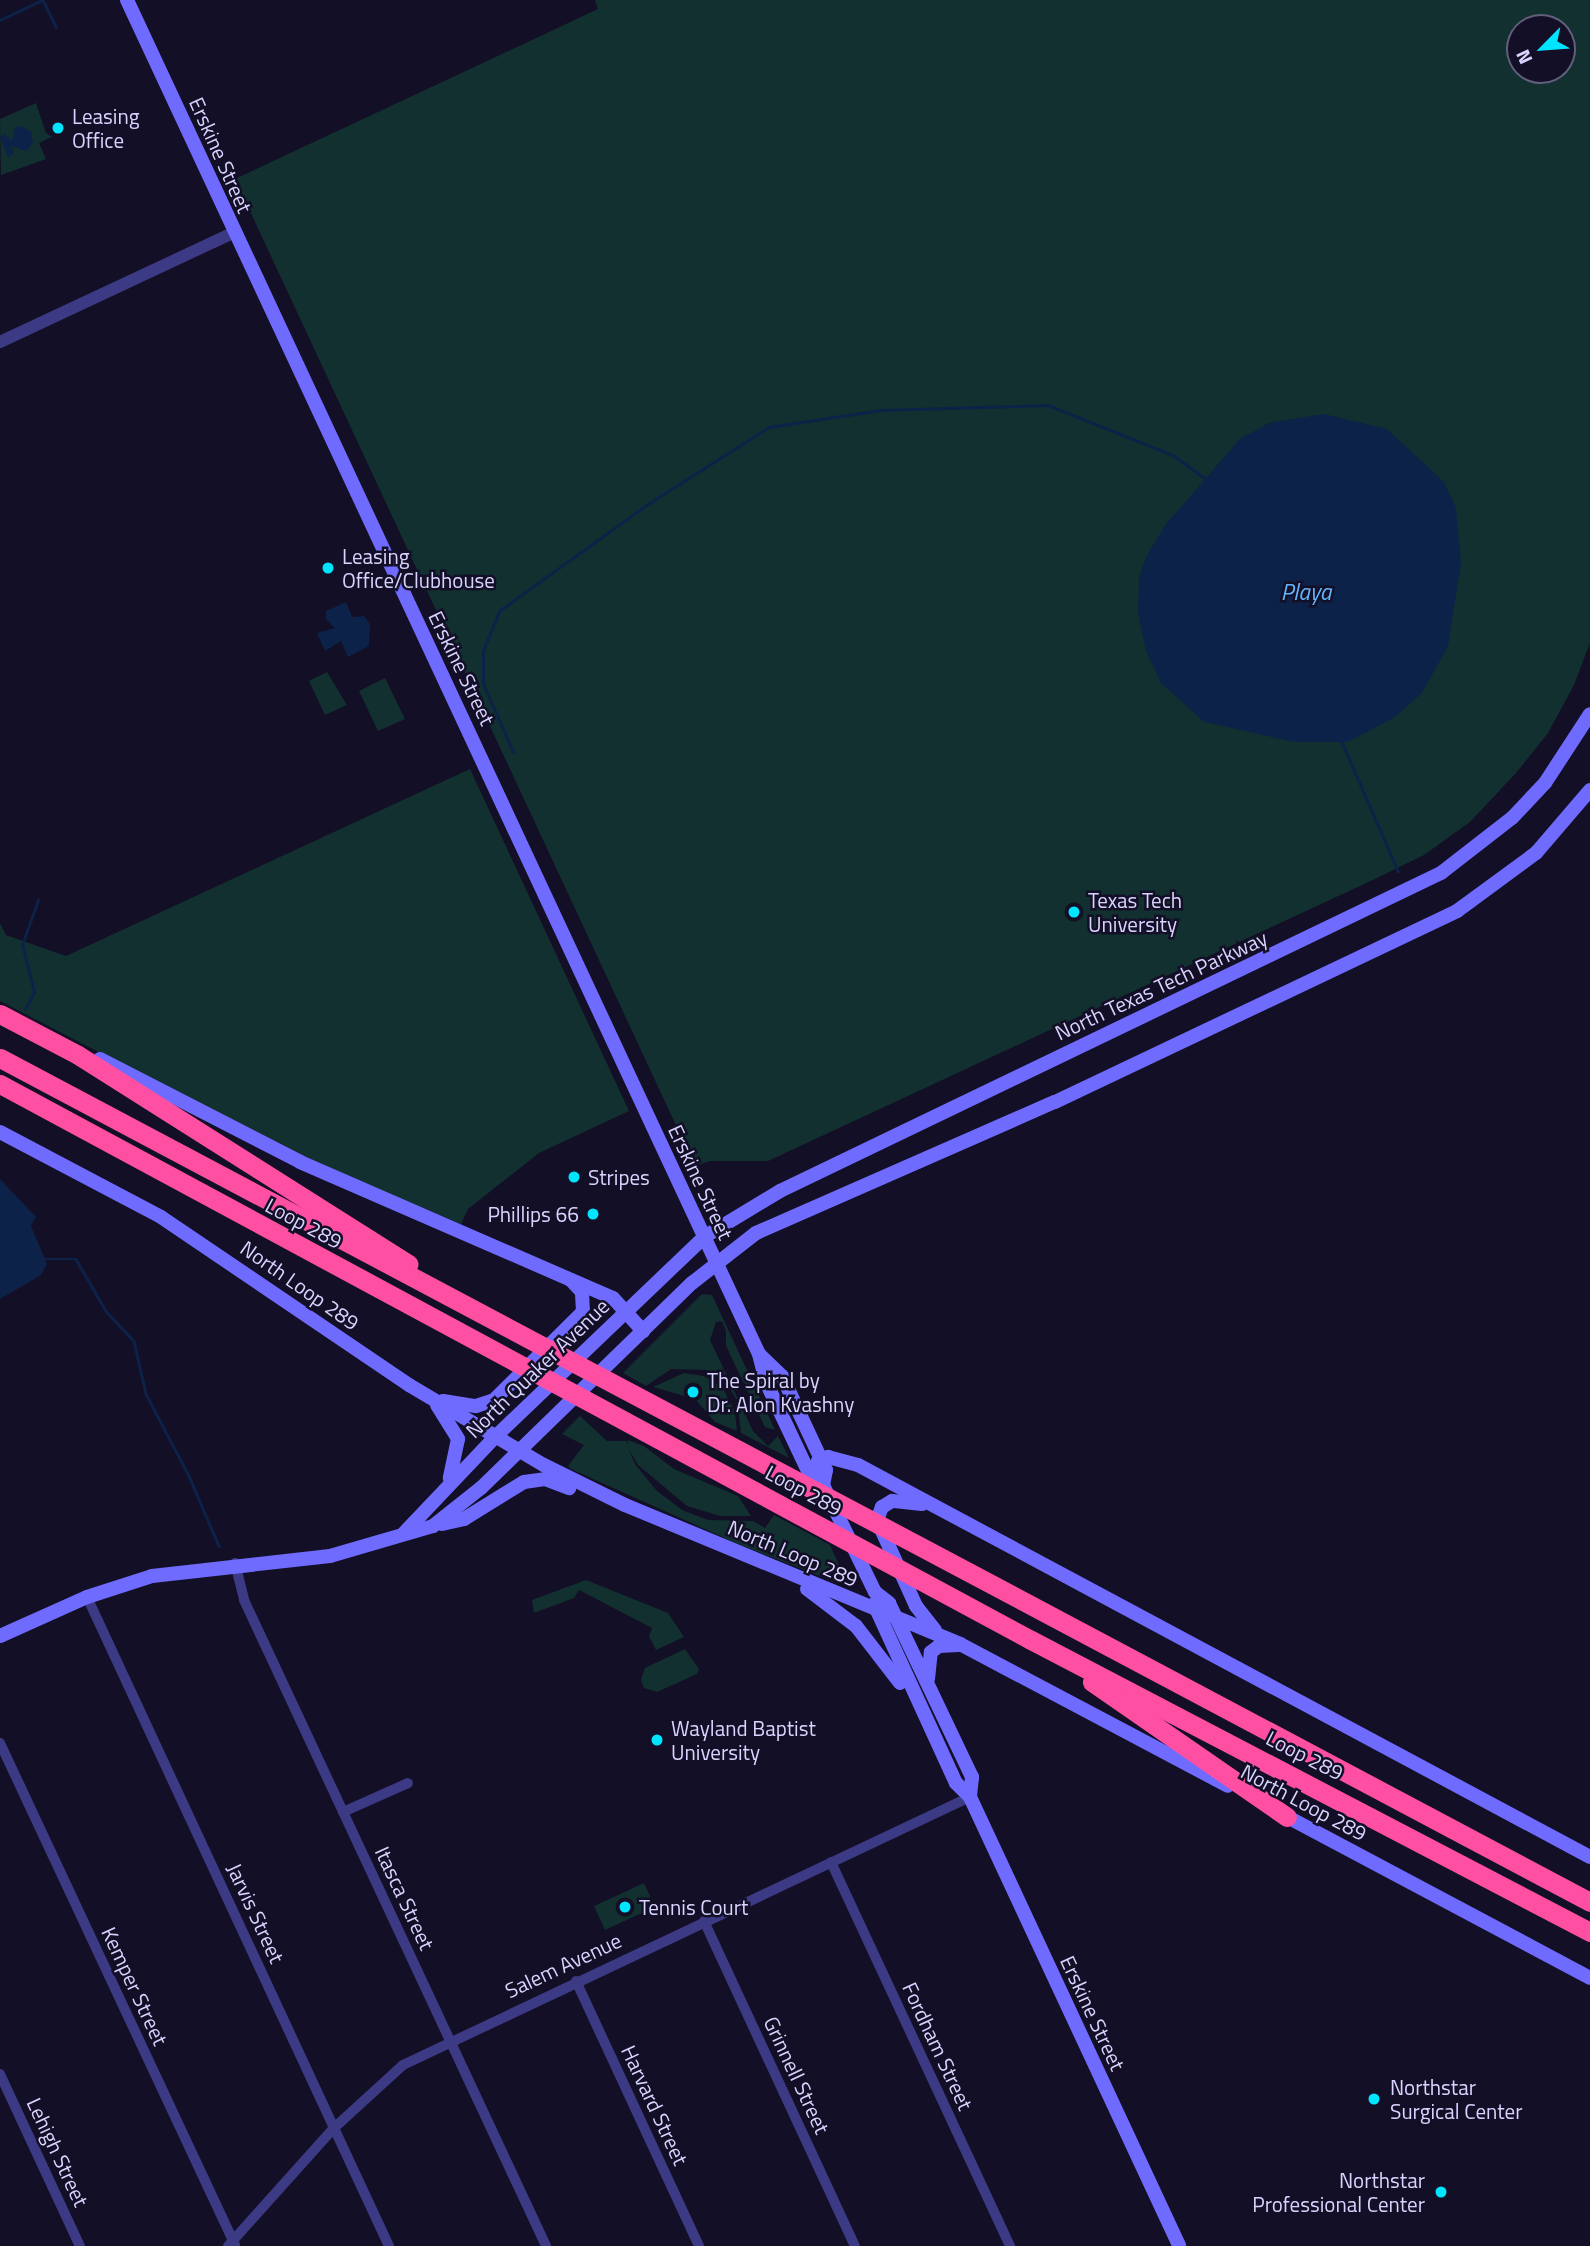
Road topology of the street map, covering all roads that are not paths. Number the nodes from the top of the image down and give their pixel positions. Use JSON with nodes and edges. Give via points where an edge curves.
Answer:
{"nodes":[{"id":1,"x":127,"y":0,"type":"edge"},
{"id":2,"x":233,"y":233,"type":"junction"},
{"id":3,"x":0,"y":342,"type":"edge"},
{"id":4,"x":1590,"y":714,"type":"edge"},
{"id":5,"x":1590,"y":790,"type":"edge"},
{"id":6,"x":1590,"y":798,"type":"edge"},
{"id":7,"x":1574,"y":813,"type":"junction"},
{"id":8,"x":0,"y":1006,"type":"edge"},
{"id":9,"x":0,"y":1014,"type":"edge"},
{"id":10,"x":0,"y":1058,"type":"edge"},
{"id":11,"x":0,"y":1084,"type":"edge"},
{"id":12,"x":0,"y":1094,"type":"edge"},
{"id":13,"x":0,"y":1132,"type":"edge"},
{"id":14,"x":177,"y":1181,"type":"junction"},
{"id":15,"x":704,"y":1237,"type":"junction"},
{"id":16,"x":715,"y":1262,"type":"junction"},
{"id":17,"x":571,"y":1280,"type":"junction"},
{"id":18,"x":626,"y":1311,"type":"junction"},
{"id":19,"x":513,"y":1330,"type":"junction"},
{"id":20,"x":643,"y":1331,"type":"junction"},
{"id":21,"x":759,"y":1354,"type":"junction"},
{"id":22,"x":432,"y":1398,"type":"junction"},
{"id":23,"x":495,"y":1437,"type":"junction"},
{"id":24,"x":519,"y":1451,"type":"junction"},
{"id":25,"x":821,"y":1459,"type":"junction"},
{"id":26,"x":817,"y":1481,"type":"junction"},
{"id":27,"x":447,"y":1486,"type":"junction"},
{"id":28,"x":625,"y":1505,"type":"junction"},
{"id":29,"x":941,"y":1510,"type":"junction"},
{"id":30,"x":433,"y":1526,"type":"junction"},
{"id":31,"x":403,"y":1534,"type":"junction"},
{"id":32,"x":235,"y":1563,"type":"junction"},
{"id":33,"x":780,"y":1571,"type":"junction"},
{"id":34,"x":875,"y":1592,"type":"junction"},
{"id":35,"x":87,"y":1597,"type":"junction"},
{"id":36,"x":873,"y":1609,"type":"junction"},
{"id":37,"x":895,"y":1618,"type":"junction"},
{"id":38,"x":939,"y":1635,"type":"junction"},
{"id":39,"x":0,"y":1636,"type":"edge"},
{"id":40,"x":1031,"y":1640,"type":"junction"},
{"id":41,"x":960,"y":1644,"type":"junction"},
{"id":42,"x":928,"y":1684,"type":"junction"},
{"id":43,"x":932,"y":1733,"type":"junction"},
{"id":44,"x":0,"y":1743,"type":"edge"},
{"id":45,"x":408,"y":1783,"type":"dead end"},
{"id":46,"x":970,"y":1797,"type":"junction"},
{"id":47,"x":1403,"y":1802,"type":"junction"},
{"id":48,"x":343,"y":1812,"type":"junction"},
{"id":49,"x":1287,"y":1816,"type":"junction"},
{"id":50,"x":1590,"y":1857,"type":"edge"},
{"id":51,"x":831,"y":1862,"type":"junction"},
{"id":52,"x":1590,"y":1888,"type":"edge"},
{"id":53,"x":1590,"y":1902,"type":"edge"},
{"id":54,"x":704,"y":1921,"type":"junction"},
{"id":55,"x":1590,"y":1932,"type":"edge"},
{"id":56,"x":1590,"y":1979,"type":"edge"},
{"id":57,"x":576,"y":1981,"type":"junction"},
{"id":58,"x":450,"y":2039,"type":"junction"},
{"id":59,"x":0,"y":2074,"type":"edge"},
{"id":60,"x":334,"y":2128,"type":"junction"},
{"id":61,"x":232,"y":2244,"type":"edge"},
{"id":62,"x":80,"y":2246,"type":"edge"},
{"id":63,"x":389,"y":2246,"type":"edge"},
{"id":64,"x":546,"y":2246,"type":"edge"},
{"id":65,"x":699,"y":2246,"type":"edge"},
{"id":66,"x":855,"y":2246,"type":"edge"},
{"id":67,"x":1010,"y":2246,"type":"edge"},
{"id":68,"x":1179,"y":2246,"type":"edge"}],
"edges":[{"from":1,"to":2,"type":"main road","name":"Erskine Street"},
{"from":2,"to":3,"type":"street"},
{"from":2,"to":15,"type":"main road","name":"Erskine Street"},
{"from":4,"to":15,"type":"main road","name":"North Texas Tech Parkway","via":[[1545,783],[1512,818],[1441,873],[780,1191]]},
{"from":5,"to":7,"type":"main road"},
{"from":6,"to":7,"type":"main road"},
{"from":7,"to":16,"type":"main road","via":[[1536,853],[1446,918],[1055,1102],[793,1213]]},
{"from":8,"to":17,"type":"main road","via":[[300,1162]]},
{"from":9,"to":19,"type":"highway","via":[[78,1055],[429,1277],[497,1315]]},
{"from":10,"to":19,"type":"highway","name":"Loop 289"},
{"from":11,"to":14,"type":"highway","name":"Loop 289"},
{"from":12,"to":14,"type":"highway","via":[[140,1168]]},
{"from":13,"to":22,"type":"main road","name":"North Loop 289","via":[[161,1217]]},
{"from":14,"to":40,"type":"highway","name":"Loop 289"},
{"from":15,"to":16,"type":"main road","name":"Erskine Street"},
{"from":15,"to":18,"type":"main road","name":"North Quaker Avenue"},
{"from":16,"to":20,"type":"main road"},
{"from":16,"to":21,"type":"main road","name":"Erskine Street"},
{"from":17,"to":18,"type":"main road","via":[[613,1298]]},
{"from":17,"to":22,"type":"main road","via":[[582,1292],[583,1312],[494,1400],[476,1406]]},
{"from":18,"to":20,"type":"main road"},
{"from":18,"to":23,"type":"main road","name":"North Quaker Avenue"},
{"from":19,"to":47,"type":"highway","name":"Loop 289"},
{"from":20,"to":24,"type":"main road"},
{"from":21,"to":25,"type":"main road","name":"Erskine Street","via":[[782,1376]]},
{"from":21,"to":26,"type":"main road","name":"Erskine Street","via":[[766,1382]]},
{"from":22,"to":23,"type":"main road","name":"North Loop 289"},
{"from":22,"to":27,"type":"main road","via":[[458,1439],[456,1464]]},
{"from":23,"to":24,"type":"main road","name":"North Loop 289"},
{"from":23,"to":27,"type":"main road","name":"North Quaker Avenue"},
{"from":24,"to":28,"type":"main road","name":"North Loop 289"},
{"from":24,"to":30,"type":"main road","via":[[464,1504]]},
{"from":25,"to":26,"type":"main road","name":"Erskine Street","via":[[826,1470]]},
{"from":25,"to":29,"type":"main road","via":[[835,1457],[858,1465]]},
{"from":26,"to":34,"type":"main road","name":"Erskine Street"},
{"from":27,"to":31,"type":"main road","name":"North Quaker Avenue"},
{"from":28,"to":30,"type":"main road","via":[[598,1501],[553,1480],[536,1479],[515,1486],[464,1519]]},
{"from":28,"to":33,"type":"main road","name":"North Loop 289"},
{"from":29,"to":38,"type":"main road","via":[[900,1500],[882,1507],[877,1520],[916,1606]]},
{"from":29,"to":50,"type":"main road"},
{"from":30,"to":31,"type":"main road"},
{"from":31,"to":32,"type":"main road","via":[[330,1556]]},
{"from":32,"to":35,"type":"main road","via":[[152,1576]]},
{"from":32,"to":48,"type":"street","name":"Itasca Street","via":[[244,1600]]},
{"from":33,"to":36,"type":"main road","name":"North Loop 289"},
{"from":33,"to":43,"type":"main road","via":[[868,1637]]},
{"from":34,"to":36,"type":"main road"},
{"from":34,"to":37,"type":"main road","name":"Erskine Street","via":[[889,1604]]},
{"from":35,"to":39,"type":"main road"},
{"from":35,"to":60,"type":"street","name":"Jarvis Street"},
{"from":36,"to":37,"type":"main road","name":"North Loop 289"},
{"from":36,"to":43,"type":"main road","name":"Erskine Street"},
{"from":37,"to":38,"type":"main road","name":"North Loop 289"},
{"from":37,"to":42,"type":"main road","name":"Erskine Street"},
{"from":38,"to":41,"type":"main road","name":"North Loop 289"},
{"from":40,"to":49,"type":"highway"},
{"from":40,"to":55,"type":"highway","name":"Loop 289"},
{"from":41,"to":42,"type":"main road","via":[[939,1646],[931,1653]]},
{"from":41,"to":49,"type":"main road","name":"North Loop 289"},
{"from":42,"to":46,"type":"main road","name":"Erskine Street","via":[[972,1777]]},
{"from":43,"to":46,"type":"main road","name":"Erskine Street","via":[[956,1783]]},
{"from":44,"to":61,"type":"street","name":"Kemper Street"},
{"from":45,"to":48,"type":"street"},
{"from":46,"to":51,"type":"street","name":"Salem Avenue"},
{"from":46,"to":68,"type":"main road","name":"Erskine Street"},
{"from":47,"to":52,"type":"highway","via":[[1435,1807]]},
{"from":47,"to":53,"type":"highway","name":"Loop 289"},
{"from":48,"to":58,"type":"street","name":"Itasca Street"},
{"from":49,"to":56,"type":"main road","name":"North Loop 289"},
{"from":51,"to":54,"type":"street","name":"Salem Avenue"},
{"from":51,"to":67,"type":"street","name":"Fordham Street"},
{"from":54,"to":57,"type":"street","name":"Salem Avenue"},
{"from":54,"to":66,"type":"street","name":"Grinnell Street"},
{"from":57,"to":58,"type":"street","name":"Salem Avenue"},
{"from":57,"to":65,"type":"street","name":"Harvard Street"},
{"from":58,"to":60,"type":"street","name":"Salem Avenue","via":[[402,2065]]},
{"from":58,"to":64,"type":"street","name":"Itasca Street"},
{"from":59,"to":62,"type":"street","name":"Lehigh Street"},
{"from":60,"to":61,"type":"street","name":"Salem Avenue"},
{"from":60,"to":63,"type":"street","name":"Jarvis Street"}]}
